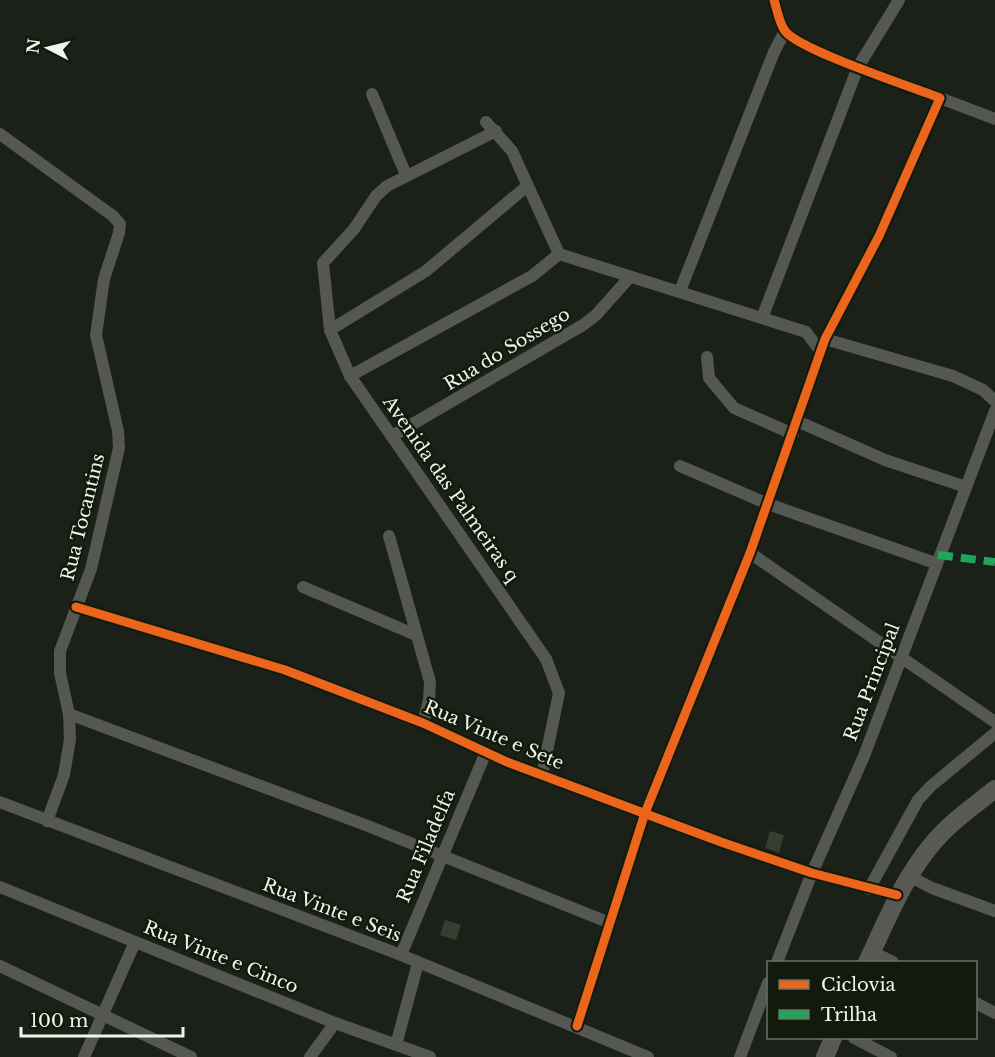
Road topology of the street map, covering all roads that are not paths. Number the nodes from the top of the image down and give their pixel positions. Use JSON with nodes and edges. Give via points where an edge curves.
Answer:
{"nodes":[{"id":1,"x":774,"y":0,"type":"edge"},
{"id":2,"x":899,"y":0,"type":"edge"},
{"id":3,"x":785,"y":31,"type":"junction"},
{"id":4,"x":858,"y":67,"type":"junction"},
{"id":5,"x":372,"y":94,"type":"dead end"},
{"id":6,"x":940,"y":98,"type":"junction"},
{"id":7,"x":995,"y":119,"type":"edge"},
{"id":8,"x":486,"y":122,"type":"dead end"},
{"id":9,"x":496,"y":131,"type":"junction"},
{"id":10,"x":0,"y":134,"type":"edge"},
{"id":11,"x":406,"y":175,"type":"junction"},
{"id":12,"x":526,"y":187,"type":"junction"},
{"id":13,"x":559,"y":254,"type":"junction"},
{"id":14,"x":629,"y":278,"type":"junction"},
{"id":15,"x":680,"y":291,"type":"junction"},
{"id":16,"x":762,"y":318,"type":"junction"},
{"id":17,"x":330,"y":330,"type":"junction"},
{"id":18,"x":825,"y":339,"type":"junction"},
{"id":19,"x":821,"y":351,"type":"junction"},
{"id":20,"x":707,"y":357,"type":"dead end"},
{"id":21,"x":350,"y":376,"type":"junction"},
{"id":22,"x":995,"y":400,"type":"edge"},
{"id":23,"x":995,"y":411,"type":"edge"},
{"id":24,"x":797,"y":421,"type":"junction"},
{"id":25,"x":793,"y":434,"type":"junction"},
{"id":26,"x":392,"y":436,"type":"junction"},
{"id":27,"x":680,"y":466,"type":"dead end"},
{"id":28,"x":966,"y":487,"type":"junction"},
{"id":29,"x":768,"y":504,"type":"junction"},
{"id":30,"x":389,"y":536,"type":"dead end"},
{"id":31,"x":750,"y":553,"type":"junction"},
{"id":32,"x":935,"y":563,"type":"junction"},
{"id":33,"x":303,"y":587,"type":"dead end"},
{"id":34,"x":76,"y":607,"type":"junction"},
{"id":35,"x":416,"y":635,"type":"junction"},
{"id":36,"x":901,"y":659,"type":"junction"},
{"id":37,"x":69,"y":714,"type":"junction"},
{"id":38,"x":995,"y":722,"type":"edge"},
{"id":39,"x":423,"y":723,"type":"junction"},
{"id":40,"x":995,"y":733,"type":"edge"},
{"id":41,"x":486,"y":752,"type":"junction"},
{"id":42,"x":542,"y":775,"type":"junction"},
{"id":43,"x":995,"y":789,"type":"edge"},
{"id":44,"x":0,"y":802,"type":"edge"},
{"id":45,"x":645,"y":813,"type":"junction"},
{"id":46,"x":47,"y":821,"type":"junction"},
{"id":47,"x":441,"y":856,"type":"junction"},
{"id":48,"x":812,"y":873,"type":"junction"},
{"id":49,"x":909,"y":876,"type":"junction"},
{"id":50,"x":0,"y":887,"type":"edge"},
{"id":51,"x":868,"y":889,"type":"junction"},
{"id":52,"x":897,"y":895,"type":"junction"},
{"id":53,"x":995,"y":911,"type":"edge"},
{"id":54,"x":610,"y":923,"type":"junction"},
{"id":55,"x":135,"y":942,"type":"junction"},
{"id":56,"x":401,"y":955,"type":"junction"},
{"id":57,"x":870,"y":957,"type":"edge"},
{"id":58,"x":778,"y":961,"type":"edge"},
{"id":59,"x":885,"y":961,"type":"edge"},
{"id":60,"x":418,"y":963,"type":"junction"},
{"id":61,"x":0,"y":966,"type":"edge"},
{"id":62,"x":767,"y":986,"type":"edge"},
{"id":63,"x":977,"y":1004,"type":"edge"},
{"id":64,"x":995,"y":1013,"type":"edge"},
{"id":65,"x":104,"y":1015,"type":"junction"},
{"id":66,"x":335,"y":1023,"type":"junction"},
{"id":67,"x":577,"y":1026,"type":"junction"},
{"id":68,"x":832,"y":1039,"type":"edge"},
{"id":69,"x":856,"y":1039,"type":"edge"},
{"id":70,"x":396,"y":1045,"type":"junction"},
{"id":71,"x":84,"y":1057,"type":"edge"},
{"id":72,"x":191,"y":1057,"type":"edge"},
{"id":73,"x":310,"y":1057,"type":"edge"},
{"id":74,"x":430,"y":1057,"type":"edge"},
{"id":75,"x":648,"y":1057,"type":"edge"},
{"id":76,"x":740,"y":1057,"type":"edge"},
{"id":77,"x":825,"y":1057,"type":"edge"},
{"id":78,"x":891,"y":1057,"type":"edge"}],
"edges":[{"from":1,"to":3,"type":"street"},
{"from":2,"to":4,"type":"street"},
{"from":3,"to":4,"type":"street"},
{"from":3,"to":15,"type":"street"},
{"from":4,"to":6,"type":"street"},
{"from":4,"to":16,"type":"street"},
{"from":5,"to":11,"type":"street"},
{"from":6,"to":7,"type":"street"},
{"from":6,"to":18,"type":"street","via":[[879,236]]},
{"from":8,"to":9,"type":"street"},
{"from":9,"to":11,"type":"street","name":"Avenida das Palmeiras q"},
{"from":9,"to":12,"type":"street","via":[[512,152]]},
{"from":10,"to":34,"type":"street","name":"Rua Tocantins","via":[[120,224],[104,279],[96,335],[118,431],[118,448],[91,569]]},
{"from":11,"to":17,"type":"street","name":"Avenida das Palmeiras q","via":[[376,196],[354,229],[323,263]]},
{"from":12,"to":13,"type":"street"},
{"from":12,"to":17,"type":"street","via":[[426,271]]},
{"from":13,"to":14,"type":"street"},
{"from":13,"to":21,"type":"street","via":[[532,276]]},
{"from":14,"to":15,"type":"street"},
{"from":14,"to":26,"type":"street","name":"Rua do Sossego","via":[[583,325]]},
{"from":15,"to":16,"type":"street"},
{"from":16,"to":19,"type":"street","via":[[806,332]]},
{"from":17,"to":21,"type":"street","name":"Avenida das Palmeiras q"},
{"from":18,"to":19,"type":"street"},
{"from":18,"to":22,"type":"street","via":[[953,376]]},
{"from":19,"to":24,"type":"street"},
{"from":20,"to":25,"type":"street","via":[[709,378],[734,408]]},
{"from":21,"to":26,"type":"street","name":"Avenida das Palmeiras q"},
{"from":23,"to":28,"type":"street","name":"Rua Principal"},
{"from":24,"to":25,"type":"street"},
{"from":24,"to":28,"type":"street","via":[[885,460]]},
{"from":25,"to":29,"type":"street"},
{"from":26,"to":42,"type":"street","name":"Avenida das Palmeiras q","via":[[540,649],[554,676],[559,693]]},
{"from":27,"to":29,"type":"street"},
{"from":28,"to":32,"type":"street","name":"Rua Principal"},
{"from":29,"to":31,"type":"street"},
{"from":29,"to":32,"type":"street"},
{"from":30,"to":35,"type":"street"},
{"from":31,"to":36,"type":"street"},
{"from":31,"to":45,"type":"street"},
{"from":32,"to":36,"type":"street","name":"Rua Principal"},
{"from":33,"to":35,"type":"street"},
{"from":34,"to":37,"type":"street","name":"Rua Tocantins","via":[[64,635],[59,662]]},
{"from":34,"to":39,"type":"street","name":"Rua Vinte e Sete","via":[[285,670]]},
{"from":35,"to":39,"type":"street","via":[[431,691]]},
{"from":36,"to":38,"type":"street"},
{"from":36,"to":48,"type":"street","name":"Rua Principal"},
{"from":37,"to":46,"type":"street","name":"Rua Tocantins","via":[[66,765]]},
{"from":37,"to":47,"type":"street","via":[[154,743]]},
{"from":39,"to":41,"type":"street","name":"Rua Vinte e Sete"},
{"from":40,"to":51,"type":"street","via":[[918,800]]},
{"from":41,"to":42,"type":"street","name":"Rua Vinte e Sete"},
{"from":41,"to":47,"type":"street","name":"Rua Filadelfa"},
{"from":42,"to":45,"type":"street","name":"Rua Vinte e Sete"},
{"from":43,"to":49,"type":"street","via":[[946,829]]},
{"from":44,"to":46,"type":"street","name":"Rua Vinte e Seis"},
{"from":45,"to":48,"type":"street","name":"Rua Vinte e Sete"},
{"from":45,"to":54,"type":"street"},
{"from":46,"to":56,"type":"street","name":"Rua Vinte e Seis"},
{"from":47,"to":54,"type":"street"},
{"from":47,"to":56,"type":"street","name":"Rua Filadelfa"},
{"from":48,"to":51,"type":"street","name":"Rua Vinte e Sete"},
{"from":48,"to":58,"type":"street","name":"Rua Principal"},
{"from":49,"to":52,"type":"street"},
{"from":49,"to":53,"type":"street"},
{"from":50,"to":55,"type":"street","name":"Rua Vinte e Cinco"},
{"from":51,"to":52,"type":"street","name":"Rua Vinte e Sete"},
{"from":52,"to":57,"type":"street"},
{"from":54,"to":67,"type":"street"},
{"from":55,"to":65,"type":"street"},
{"from":55,"to":66,"type":"street","name":"Rua Vinte e Cinco"},
{"from":56,"to":60,"type":"street","name":"Rua Vinte e Seis"},
{"from":57,"to":59,"type":"street"},
{"from":60,"to":67,"type":"street","name":"Rua Vinte e Seis"},
{"from":60,"to":70,"type":"street"},
{"from":61,"to":65,"type":"street"},
{"from":62,"to":76,"type":"street"},
{"from":63,"to":64,"type":"street"},
{"from":65,"to":71,"type":"street"},
{"from":65,"to":72,"type":"street"},
{"from":66,"to":70,"type":"street","name":"Rua Vinte e Cinco"},
{"from":66,"to":73,"type":"street"},
{"from":67,"to":75,"type":"street","name":"Rua Vinte e Seis"},
{"from":68,"to":77,"type":"street"},
{"from":69,"to":78,"type":"street"},
{"from":70,"to":74,"type":"street","name":"Rua Vinte e Cinco"}]}
